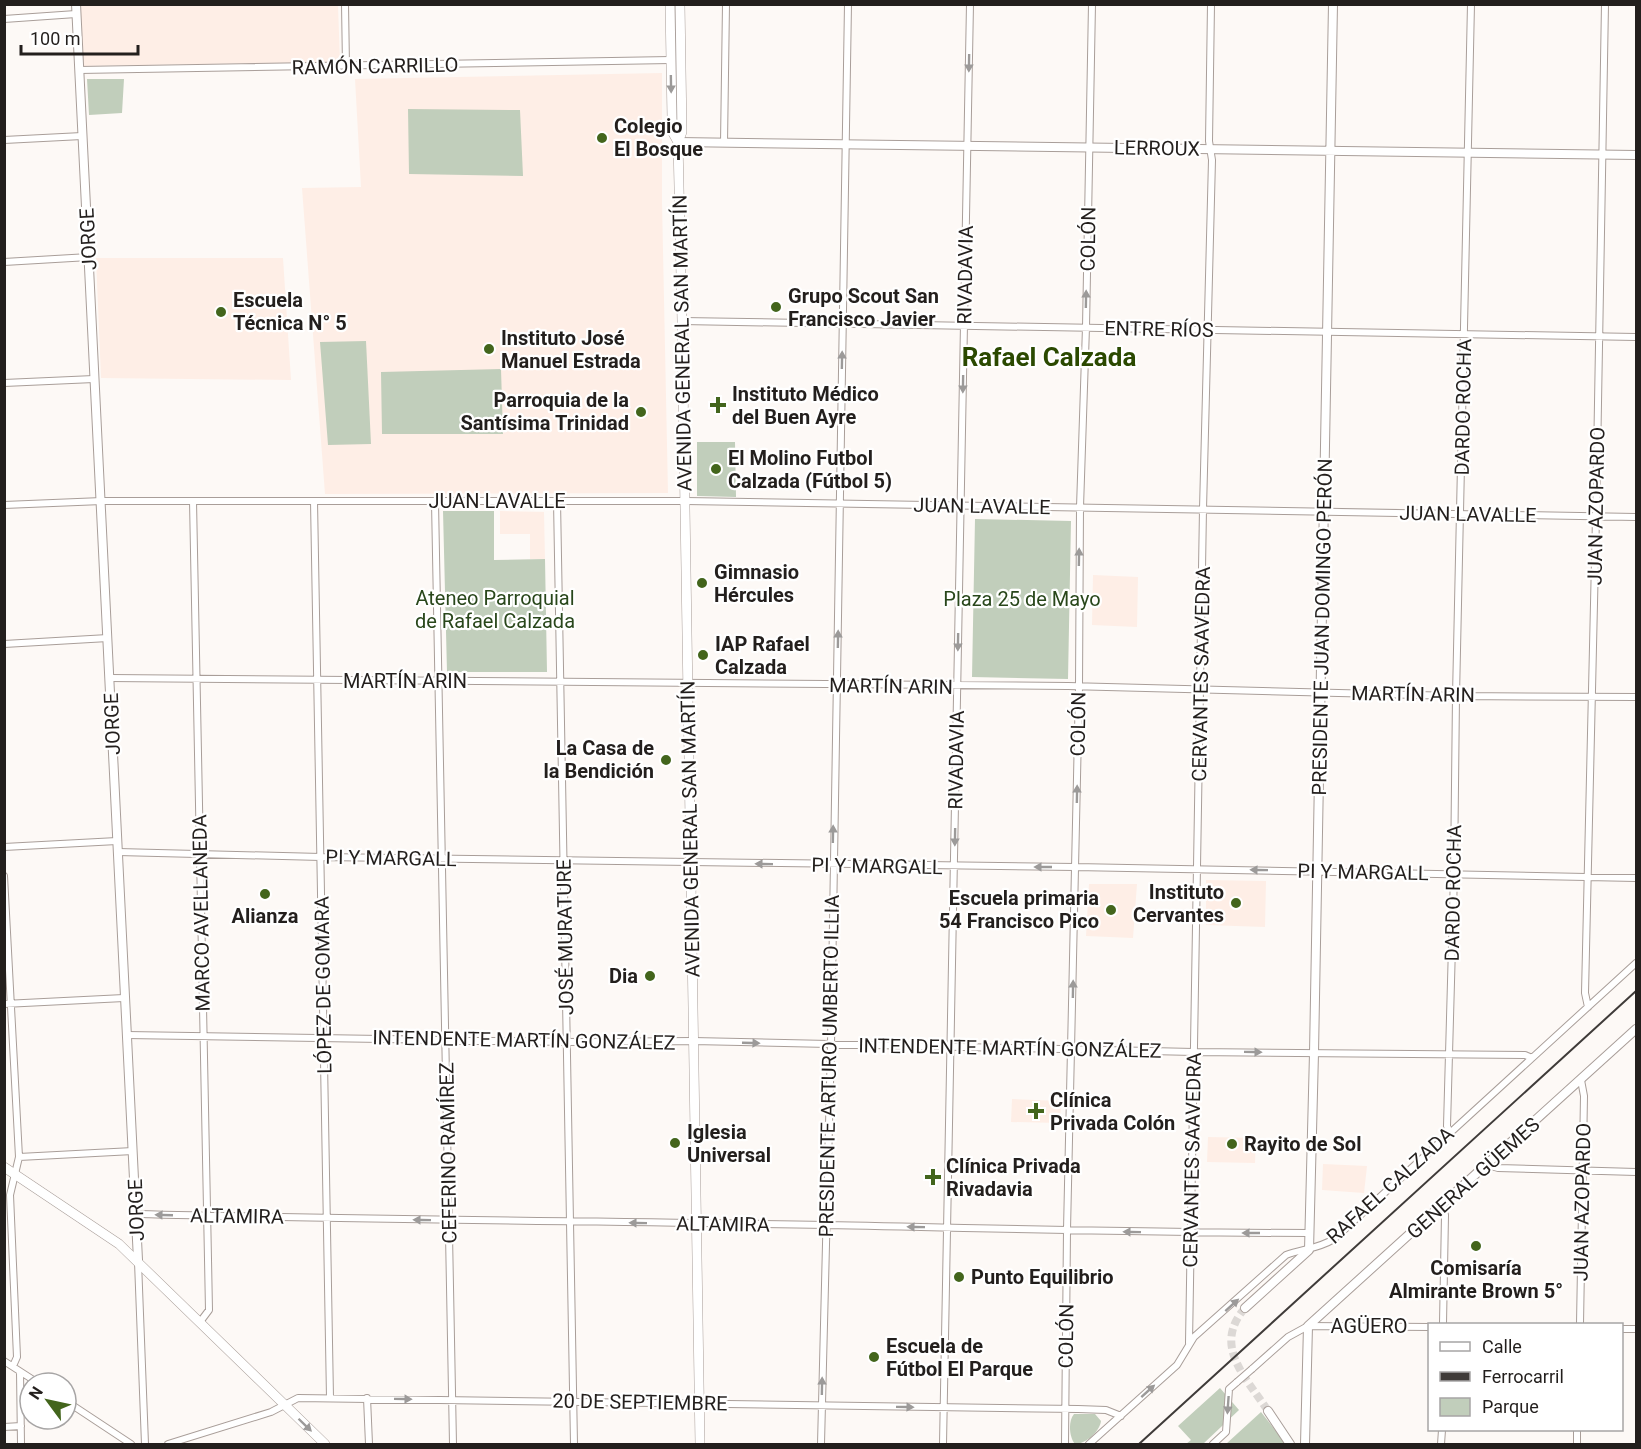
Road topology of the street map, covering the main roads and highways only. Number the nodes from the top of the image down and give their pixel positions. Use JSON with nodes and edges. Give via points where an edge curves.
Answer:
{"nodes":[{"id":1,"x":670,"y":4,"type":"edge"},
{"id":2,"x":680,"y":4,"type":"edge"},
{"id":3,"x":678,"y":142,"type":"junction"},
{"id":4,"x":4,"y":1167,"type":"edge"},
{"id":5,"x":325,"y":1444,"type":"edge"},
{"id":6,"x":700,"y":1444,"type":"edge"}],
"edges":[{"from":1,"to":3,"type":"main road","name":"AVENIDA GENERAL SAN MARTÍN","one_way":true,"via":[[673,126]]},
{"from":2,"to":3,"type":"main road","name":"AVENIDA GENERAL SAN MARTÍN","via":[[682,132]]},
{"from":3,"to":6,"type":"main road","name":"AVENIDA GENERAL SAN MARTÍN"},
{"from":4,"to":5,"type":"main road","one_way":true,"via":[[138,1260]]}]}
